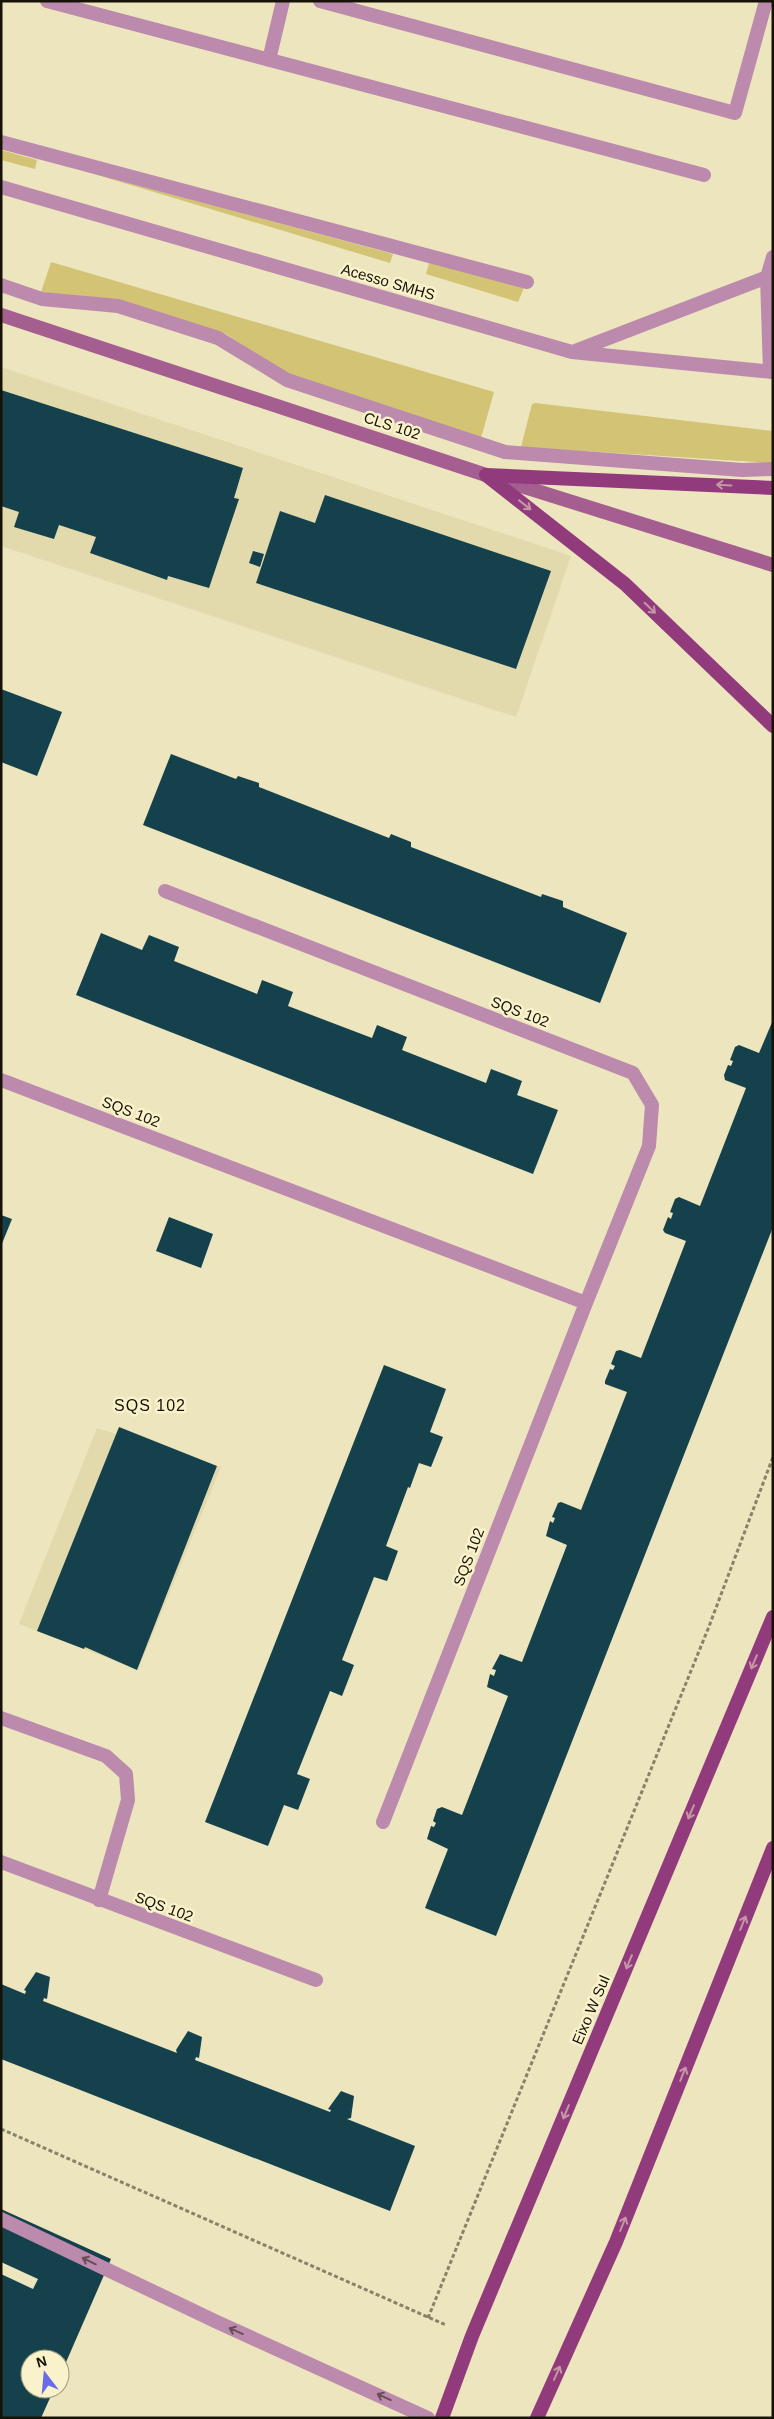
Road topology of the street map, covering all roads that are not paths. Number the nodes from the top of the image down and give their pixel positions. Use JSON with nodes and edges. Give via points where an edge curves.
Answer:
{"nodes":[{"id":1,"x":47,"y":1,"type":"edge"},
{"id":2,"x":283,"y":1,"type":"edge"},
{"id":3,"x":320,"y":1,"type":"edge"},
{"id":4,"x":766,"y":1,"type":"edge"},
{"id":5,"x":269,"y":60,"type":"junction"},
{"id":6,"x":1,"y":142,"type":"edge"},
{"id":7,"x":704,"y":175,"type":"dead end"},
{"id":8,"x":1,"y":187,"type":"edge"},
{"id":9,"x":773,"y":257,"type":"edge"},
{"id":10,"x":767,"y":276,"type":"junction"},
{"id":11,"x":527,"y":282,"type":"dead end"},
{"id":12,"x":1,"y":285,"type":"edge"},
{"id":13,"x":1,"y":315,"type":"edge"},
{"id":14,"x":572,"y":352,"type":"junction"},
{"id":15,"x":771,"y":372,"type":"edge"},
{"id":16,"x":773,"y":469,"type":"edge"},
{"id":17,"x":486,"y":474,"type":"junction"},
{"id":18,"x":773,"y":488,"type":"edge"},
{"id":19,"x":773,"y":565,"type":"edge"},
{"id":20,"x":773,"y":726,"type":"edge"},
{"id":21,"x":165,"y":891,"type":"dead end"},
{"id":22,"x":1,"y":1080,"type":"edge"},
{"id":23,"x":586,"y":1303,"type":"junction"},
{"id":24,"x":773,"y":1617,"type":"edge"},
{"id":25,"x":1,"y":1718,"type":"edge"},
{"id":26,"x":383,"y":1822,"type":"dead end"},
{"id":27,"x":773,"y":1848,"type":"edge"},
{"id":28,"x":1,"y":1862,"type":"edge"},
{"id":29,"x":99,"y":1900,"type":"junction"},
{"id":30,"x":316,"y":1980,"type":"dead end"},
{"id":31,"x":1,"y":2219,"type":"edge"},
{"id":32,"x":428,"y":2418,"type":"edge"},
{"id":33,"x":442,"y":2418,"type":"edge"},
{"id":34,"x":537,"y":2418,"type":"edge"}],
"edges":[{"from":1,"to":5,"type":"street"},
{"from":2,"to":5,"type":"street"},
{"from":3,"to":4,"type":"street","via":[[735,113]]},
{"from":5,"to":7,"type":"street"},
{"from":6,"to":11,"type":"street"},
{"from":8,"to":14,"type":"street","name":"Acesso SMHS"},
{"from":9,"to":10,"type":"street"},
{"from":10,"to":14,"type":"street"},
{"from":10,"to":15,"type":"street"},
{"from":12,"to":16,"type":"street","via":[[42,299],[118,306],[218,338],[287,380],[505,452],[742,470]]},
{"from":13,"to":17,"type":"main road","name":"CLS 102"},
{"from":14,"to":15,"type":"street","name":"Acesso SMHS"},
{"from":18,"to":17,"type":"main road","one_way":true},
{"from":17,"to":19,"type":"main road","name":"CLS 102"},
{"from":17,"to":20,"type":"main road","one_way":true,"via":[[626,584]]},
{"from":21,"to":23,"type":"street","name":"SQS 102","via":[[632,1073],[652,1105],[649,1146]]},
{"from":22,"to":23,"type":"street","name":"SQS 102"},
{"from":23,"to":26,"type":"street","name":"SQS 102"},
{"from":24,"to":33,"type":"main road","name":"Eixo W Sul","one_way":true,"via":[[472,2336]]},
{"from":25,"to":29,"type":"street","via":[[106,1756],[126,1774],[128,1800]]},
{"from":34,"to":27,"type":"main road","one_way":true,"via":[[616,2242]]},
{"from":28,"to":29,"type":"street","name":"SQS 102"},
{"from":29,"to":30,"type":"street","name":"SQS 102"},
{"from":32,"to":31,"type":"street","one_way":true}]}
